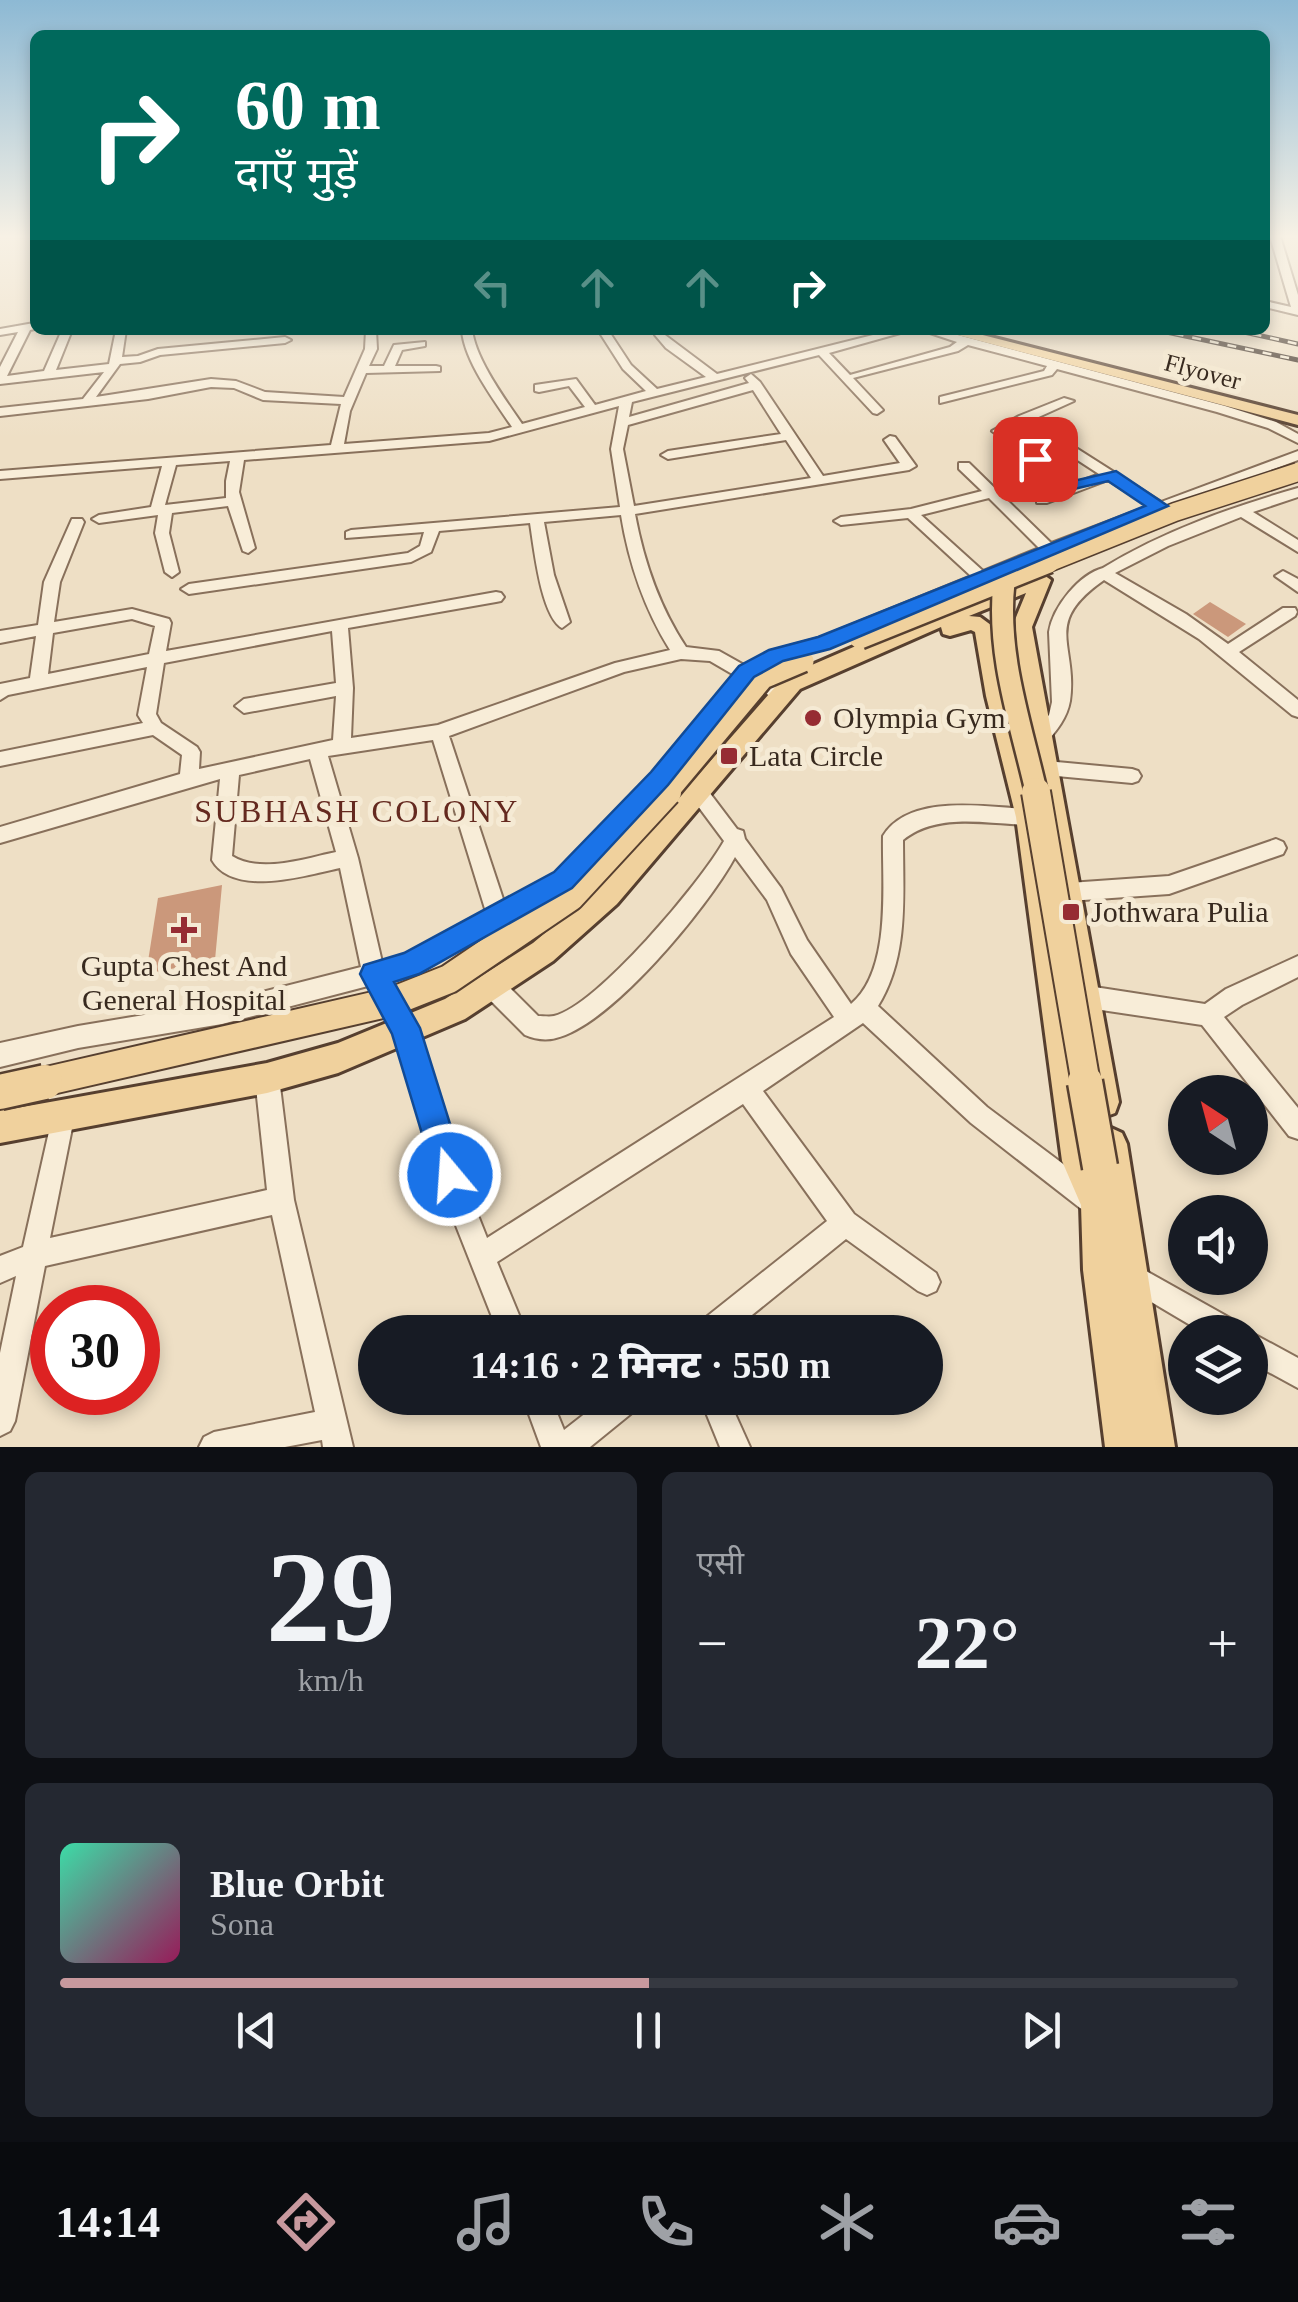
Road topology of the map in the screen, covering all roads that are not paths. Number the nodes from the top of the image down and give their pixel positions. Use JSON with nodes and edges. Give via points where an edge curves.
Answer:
{"nodes":[{"id":1,"x":1270,"y":304,"type":"edge"},
{"id":2,"x":1297,"y":305,"type":"edge"},
{"id":3,"x":30,"y":327,"type":"edge"},
{"id":4,"x":30,"y":329,"type":"edge"},
{"id":5,"x":0,"y":332,"type":"edge"},
{"id":6,"x":64,"y":335,"type":"edge"},
{"id":7,"x":120,"y":335,"type":"edge"},
{"id":8,"x":371,"y":335,"type":"edge"},
{"id":9,"x":468,"y":335,"type":"edge"},
{"id":10,"x":606,"y":335,"type":"edge"},
{"id":11,"x":661,"y":335,"type":"dead end"},
{"id":12,"x":888,"y":335,"type":"edge"},
{"id":13,"x":946,"y":335,"type":"edge"},
{"id":14,"x":965,"y":335,"type":"edge"},
{"id":15,"x":285,"y":340,"type":"dead end"},
{"id":16,"x":967,"y":340,"type":"junction"},
{"id":17,"x":420,"y":344,"type":"dead end"},
{"id":18,"x":823,"y":353,"type":"junction"},
{"id":19,"x":114,"y":364,"type":"junction"},
{"id":20,"x":1054,"y":364,"type":"junction"},
{"id":21,"x":362,"y":370,"type":"junction"},
{"id":22,"x":388,"y":370,"type":"junction"},
{"id":23,"x":436,"y":370,"type":"dead end"},
{"id":24,"x":49,"y":374,"type":"junction"},
{"id":25,"x":856,"y":375,"type":"dead end"},
{"id":26,"x":752,"y":378,"type":"junction"},
{"id":27,"x":0,"y":379,"type":"edge"},
{"id":28,"x":717,"y":379,"type":"junction"},
{"id":29,"x":539,"y":388,"type":"dead end"},
{"id":30,"x":655,"y":393,"type":"junction"},
{"id":31,"x":88,"y":400,"type":"junction"},
{"id":32,"x":626,"y":400,"type":"junction"},
{"id":33,"x":944,"y":400,"type":"dead end"},
{"id":34,"x":1068,"y":400,"type":"dead end"},
{"id":35,"x":350,"y":402,"type":"junction"},
{"id":36,"x":592,"y":409,"type":"junction"},
{"id":37,"x":877,"y":410,"type":"dead end"},
{"id":38,"x":0,"y":412,"type":"edge"},
{"id":39,"x":1023,"y":419,"type":"junction"},
{"id":40,"x":622,"y":422,"type":"junction"},
{"id":41,"x":1298,"y":423,"type":"edge"},
{"id":42,"x":520,"y":430,"type":"junction"},
{"id":43,"x":998,"y":431,"type":"dead end"},
{"id":44,"x":790,"y":436,"type":"junction"},
{"id":45,"x":1298,"y":438,"type":"edge"},
{"id":46,"x":890,"y":440,"type":"dead end"},
{"id":47,"x":337,"y":448,"type":"junction"},
{"id":48,"x":668,"y":455,"type":"dead end"},
{"id":49,"x":1298,"y":456,"type":"edge"},
{"id":50,"x":238,"y":457,"type":"junction"},
{"id":51,"x":1035,"y":459,"type":"dead end"},
{"id":52,"x":170,"y":462,"type":"junction"},
{"id":53,"x":964,"y":466,"type":"dead end"},
{"id":54,"x":1298,"y":472,"type":"edge"},
{"id":55,"x":1110,"y":474,"type":"junction"},
{"id":56,"x":0,"y":475,"type":"edge"},
{"id":57,"x":820,"y":482,"type":"junction"},
{"id":58,"x":1298,"y":482,"type":"edge"},
{"id":59,"x":1076,"y":487,"type":"junction"},
{"id":60,"x":1206,"y":489,"type":"junction"},
{"id":61,"x":1298,"y":492,"type":"edge"},
{"id":62,"x":991,"y":493,"type":"junction"},
{"id":63,"x":1042,"y":500,"type":"dead end"},
{"id":64,"x":234,"y":501,"type":"junction"},
{"id":65,"x":1159,"y":506,"type":"junction"},
{"id":66,"x":157,"y":510,"type":"junction"},
{"id":67,"x":626,"y":511,"type":"junction"},
{"id":68,"x":1243,"y":512,"type":"junction"},
{"id":69,"x":911,"y":514,"type":"junction"},
{"id":70,"x":536,"y":518,"type":"junction"},
{"id":71,"x":99,"y":519,"type":"dead end"},
{"id":72,"x":841,"y":521,"type":"dead end"},
{"id":73,"x":76,"y":522,"type":"dead end"},
{"id":74,"x":433,"y":527,"type":"junction"},
{"id":75,"x":352,"y":534,"type":"dead end"},
{"id":76,"x":1298,"y":547,"type":"edge"},
{"id":77,"x":248,"y":548,"type":"dead end"},
{"id":78,"x":1049,"y":549,"type":"junction"},
{"id":79,"x":172,"y":572,"type":"dead end"},
{"id":80,"x":1101,"y":572,"type":"junction"},
{"id":81,"x":1283,"y":576,"type":"dead end"},
{"id":82,"x":992,"y":580,"type":"junction"},
{"id":83,"x":1040,"y":580,"type":"junction"},
{"id":84,"x":1298,"y":588,"type":"edge"},
{"id":85,"x":189,"y":589,"type":"dead end"},
{"id":86,"x":496,"y":597,"type":"dead end"},
{"id":87,"x":1295,"y":612,"type":"edge"},
{"id":88,"x":562,"y":622,"type":"dead end"},
{"id":89,"x":340,"y":626,"type":"junction"},
{"id":90,"x":46,"y":630,"type":"junction"},
{"id":91,"x":0,"y":637,"type":"edge"},
{"id":92,"x":897,"y":637,"type":"junction"},
{"id":93,"x":1230,"y":650,"type":"junction"},
{"id":94,"x":681,"y":652,"type":"junction"},
{"id":95,"x":156,"y":661,"type":"junction"},
{"id":96,"x":807,"y":667,"type":"junction"},
{"id":97,"x":38,"y":683,"type":"junction"},
{"id":98,"x":345,"y":688,"type":"junction"},
{"id":99,"x":0,"y":694,"type":"edge"},
{"id":100,"x":759,"y":694,"type":"junction"},
{"id":101,"x":244,"y":706,"type":"dead end"},
{"id":102,"x":1298,"y":710,"type":"edge"},
{"id":103,"x":155,"y":728,"type":"junction"},
{"id":104,"x":439,"y":732,"type":"junction"},
{"id":105,"x":1041,"y":741,"type":"junction"},
{"id":106,"x":342,"y":744,"type":"junction"},
{"id":107,"x":317,"y":750,"type":"junction"},
{"id":108,"x":0,"y":759,"type":"edge"},
{"id":109,"x":230,"y":769,"type":"junction"},
{"id":110,"x":1132,"y":776,"type":"dead end"},
{"id":111,"x":189,"y":778,"type":"junction"},
{"id":112,"x":700,"y":793,"type":"junction"},
{"id":113,"x":1028,"y":817,"type":"junction"},
{"id":114,"x":0,"y":836,"type":"edge"},
{"id":115,"x":736,"y":838,"type":"junction"},
{"id":116,"x":1276,"y":848,"type":"dead end"},
{"id":117,"x":348,"y":858,"type":"junction"},
{"id":118,"x":1069,"y":892,"type":"junction"},
{"id":119,"x":498,"y":916,"type":"junction"},
{"id":120,"x":1298,"y":966,"type":"edge"},
{"id":121,"x":374,"y":974,"type":"junction"},
{"id":122,"x":490,"y":985,"type":"junction"},
{"id":123,"x":1088,"y":998,"type":"junction"},
{"id":124,"x":857,"y":1015,"type":"junction"},
{"id":125,"x":1208,"y":1015,"type":"junction"},
{"id":126,"x":405,"y":1028,"type":"junction"},
{"id":127,"x":0,"y":1056,"type":"edge"},
{"id":128,"x":267,"y":1078,"type":"junction"},
{"id":129,"x":746,"y":1088,"type":"junction"},
{"id":130,"x":0,"y":1092,"type":"edge"},
{"id":131,"x":63,"y":1113,"type":"junction"},
{"id":132,"x":0,"y":1127,"type":"edge"},
{"id":133,"x":1298,"y":1127,"type":"edge"},
{"id":134,"x":281,"y":1200,"type":"junction"},
{"id":135,"x":1098,"y":1206,"type":"junction"},
{"id":136,"x":845,"y":1223,"type":"junction"},
{"id":137,"x":34,"y":1255,"type":"junction"},
{"id":138,"x":482,"y":1256,"type":"junction"},
{"id":139,"x":0,"y":1270,"type":"edge"},
{"id":140,"x":1114,"y":1272,"type":"junction"},
{"id":141,"x":928,"y":1282,"type":"dead end"},
{"id":142,"x":505,"y":1315,"type":"edge"},
{"id":143,"x":731,"y":1315,"type":"edge"},
{"id":144,"x":1195,"y":1315,"type":"edge"},
{"id":145,"x":1268,"y":1356,"type":"edge"},
{"id":146,"x":1298,"y":1374,"type":"edge"},
{"id":147,"x":544,"y":1415,"type":"edge"},
{"id":148,"x":606,"y":1415,"type":"edge"},
{"id":149,"x":721,"y":1415,"type":"edge"},
{"id":150,"x":0,"y":1421,"type":"edge"},
{"id":151,"x":335,"y":1435,"type":"edge"},
{"id":152,"x":214,"y":1447,"type":"edge"},
{"id":153,"x":556,"y":1447,"type":"edge"},
{"id":154,"x":566,"y":1447,"type":"edge"},
{"id":155,"x":735,"y":1447,"type":"edge"},
{"id":156,"x":1124,"y":1447,"type":"edge"},
{"id":157,"x":1156,"y":1447,"type":"edge"}],
"edges":[{"from":1,"to":2,"type":"street"},
{"from":3,"to":5,"type":"street"},
{"from":4,"to":27,"type":"street"},
{"from":6,"to":24,"type":"street"},
{"from":7,"to":19,"type":"street"},
{"from":8,"to":21,"type":"street"},
{"from":9,"to":42,"type":"street"},
{"from":10,"to":30,"type":"street"},
{"from":11,"to":28,"type":"street"},
{"from":12,"to":18,"type":"street"},
{"from":13,"to":16,"type":"street"},
{"from":14,"to":41,"type":"main road","name":"Flyover"},
{"from":15,"to":19,"type":"street","via":[[153,352]]},
{"from":16,"to":20,"type":"street"},
{"from":16,"to":25,"type":"street"},
{"from":17,"to":22,"type":"street","via":[[398,347]]},
{"from":18,"to":26,"type":"street"},
{"from":18,"to":37,"type":"street"},
{"from":19,"to":24,"type":"street"},
{"from":19,"to":31,"type":"street"},
{"from":20,"to":33,"type":"street","via":[[1048,373]]},
{"from":20,"to":45,"type":"street"},
{"from":21,"to":22,"type":"street"},
{"from":21,"to":35,"type":"street"},
{"from":22,"to":23,"type":"street"},
{"from":24,"to":27,"type":"street"},
{"from":26,"to":28,"type":"street"},
{"from":26,"to":40,"type":"street"},
{"from":26,"to":44,"type":"street"},
{"from":28,"to":30,"type":"street"},
{"from":29,"to":36,"type":"street","via":[[572,382]]},
{"from":30,"to":32,"type":"street"},
{"from":31,"to":35,"type":"street","via":[[223,383],[263,396]]},
{"from":31,"to":38,"type":"street"},
{"from":32,"to":36,"type":"street"},
{"from":32,"to":40,"type":"street"},
{"from":34,"to":39,"type":"street"},
{"from":35,"to":47,"type":"street"},
{"from":36,"to":42,"type":"street"},
{"from":39,"to":43,"type":"street"},
{"from":39,"to":55,"type":"street"},
{"from":40,"to":67,"type":"street","via":[[617,450]]},
{"from":42,"to":47,"type":"street"},
{"from":44,"to":48,"type":"street"},
{"from":44,"to":57,"type":"street"},
{"from":46,"to":57,"type":"street","via":[[909,466]]},
{"from":47,"to":50,"type":"street"},
{"from":49,"to":60,"type":"street"},
{"from":50,"to":52,"type":"street"},
{"from":50,"to":64,"type":"street","via":[[229,488]]},
{"from":51,"to":59,"type":"street"},
{"from":52,"to":56,"type":"street"},
{"from":52,"to":66,"type":"street"},
{"from":53,"to":62,"type":"street"},
{"from":54,"to":82,"type":"main road","bridge":true},
{"from":55,"to":59,"type":"street"},
{"from":55,"to":65,"type":"street"},
{"from":57,"to":67,"type":"street"},
{"from":58,"to":83,"type":"main road","via":[[1190,516]]},
{"from":59,"to":63,"type":"street"},
{"from":60,"to":65,"type":"street"},
{"from":60,"to":68,"type":"street"},
{"from":61,"to":68,"type":"street"},
{"from":62,"to":69,"type":"street"},
{"from":62,"to":78,"type":"street"},
{"from":64,"to":66,"type":"street"},
{"from":64,"to":77,"type":"street"},
{"from":65,"to":78,"type":"street"},
{"from":66,"to":71,"type":"street"},
{"from":66,"to":79,"type":"street","via":[[165,514],[162,533]]},
{"from":67,"to":70,"type":"street"},
{"from":67,"to":94,"type":"street","via":[[645,586]]},
{"from":68,"to":76,"type":"street"},
{"from":68,"to":80,"type":"street"},
{"from":69,"to":72,"type":"street"},
{"from":69,"to":82,"type":"street"},
{"from":70,"to":74,"type":"street"},
{"from":70,"to":88,"type":"street"},
{"from":73,"to":90,"type":"street","via":[[52,582]]},
{"from":74,"to":75,"type":"street"},
{"from":74,"to":85,"type":"street","via":[[426,548],[411,557]]},
{"from":78,"to":82,"type":"street"},
{"from":80,"to":93,"type":"street"},
{"from":80,"to":105,"type":"street","via":[[1059,616],[1060,711]]},
{"from":81,"to":84,"type":"street"},
{"from":82,"to":96,"type":"main road","bridge":true},
{"from":82,"to":100,"type":"street","via":[[777,655]]},
{"from":82,"to":135,"type":"main road","bridge":true,"via":[[1042,819],[1100,1166]]},
{"from":83,"to":92,"type":"main road"},
{"from":83,"to":105,"type":"main road","via":[[1022,627]]},
{"from":86,"to":89,"type":"street"},
{"from":87,"to":93,"type":"street"},
{"from":89,"to":95,"type":"street"},
{"from":89,"to":98,"type":"street"},
{"from":90,"to":91,"type":"street"},
{"from":90,"to":95,"type":"street","via":[[132,614],[163,622]]},
{"from":90,"to":97,"type":"street"},
{"from":92,"to":96,"type":"main road"},
{"from":92,"to":113,"type":"main road","via":[[908,644],[973,622],[986,628]]},
{"from":93,"to":102,"type":"street"},
{"from":94,"to":100,"type":"street","via":[[713,655]]},
{"from":94,"to":104,"type":"street"},
{"from":95,"to":97,"type":"street"},
{"from":95,"to":103,"type":"street","via":[[147,716]]},
{"from":96,"to":100,"type":"main road"},
{"from":96,"to":100,"type":"main road","bridge":true,"via":[[763,678]]},
{"from":97,"to":99,"type":"street"},
{"from":98,"to":101,"type":"street"},
{"from":98,"to":106,"type":"street"},
{"from":100,"to":112,"type":"main road"},
{"from":100,"to":119,"type":"street","via":[[660,778],[563,880]]},
{"from":100,"to":130,"type":"main road","bridge":true,"via":[[570,898],[448,978],[391,1002]]},
{"from":103,"to":108,"type":"street"},
{"from":103,"to":111,"type":"street","via":[[191,752]]},
{"from":104,"to":106,"type":"street"},
{"from":104,"to":119,"type":"street"},
{"from":105,"to":110,"type":"street"},
{"from":105,"to":118,"type":"main road"},
{"from":106,"to":107,"type":"street"},
{"from":107,"to":109,"type":"street"},
{"from":107,"to":117,"type":"street"},
{"from":109,"to":111,"type":"street"},
{"from":109,"to":117,"type":"street","via":[[222,860],[230,869],[259,873]]},
{"from":111,"to":114,"type":"street"},
{"from":112,"to":115,"type":"street"},
{"from":112,"to":122,"type":"main road","via":[[608,896],[543,952]]},
{"from":113,"to":124,"type":"street","via":[[944,814],[916,818],[893,836],[888,962]]},
{"from":113,"to":135,"type":"main road","via":[[1078,1161]]},
{"from":115,"to":122,"type":"street","via":[[684,914],[572,1019],[555,1028],[532,1027]]},
{"from":115,"to":124,"type":"street","via":[[799,947]]},
{"from":116,"to":118,"type":"street","via":[[1169,885]]},
{"from":117,"to":121,"type":"street"},
{"from":118,"to":123,"type":"main road"},
{"from":119,"to":121,"type":"street","via":[[409,965]]},
{"from":120,"to":125,"type":"street"},
{"from":121,"to":126,"type":"street"},
{"from":121,"to":127,"type":"street","via":[[222,1013]]},
{"from":122,"to":126,"type":"main road","via":[[455,1009]]},
{"from":123,"to":125,"type":"street"},
{"from":123,"to":140,"type":"main road"},
{"from":124,"to":129,"type":"street"},
{"from":124,"to":135,"type":"street"},
{"from":125,"to":133,"type":"street"},
{"from":126,"to":128,"type":"main road","via":[[338,1058]]},
{"from":126,"to":138,"type":"street"},
{"from":128,"to":131,"type":"main road"},
{"from":128,"to":134,"type":"street"},
{"from":129,"to":136,"type":"street"},
{"from":129,"to":138,"type":"street"},
{"from":131,"to":132,"type":"main road"},
{"from":131,"to":137,"type":"street"},
{"from":134,"to":137,"type":"street"},
{"from":134,"to":151,"type":"street"},
{"from":135,"to":140,"type":"main road"},
{"from":136,"to":141,"type":"street"},
{"from":136,"to":143,"type":"street"},
{"from":137,"to":139,"type":"street"},
{"from":137,"to":150,"type":"street"},
{"from":138,"to":142,"type":"street"},
{"from":140,"to":144,"type":"street"},
{"from":140,"to":156,"type":"main road"},
{"from":140,"to":157,"type":"main road"},
{"from":145,"to":146,"type":"street"},
{"from":147,"to":153,"type":"street"},
{"from":148,"to":154,"type":"street"},
{"from":149,"to":155,"type":"street"},
{"from":151,"to":152,"type":"street"}]}
